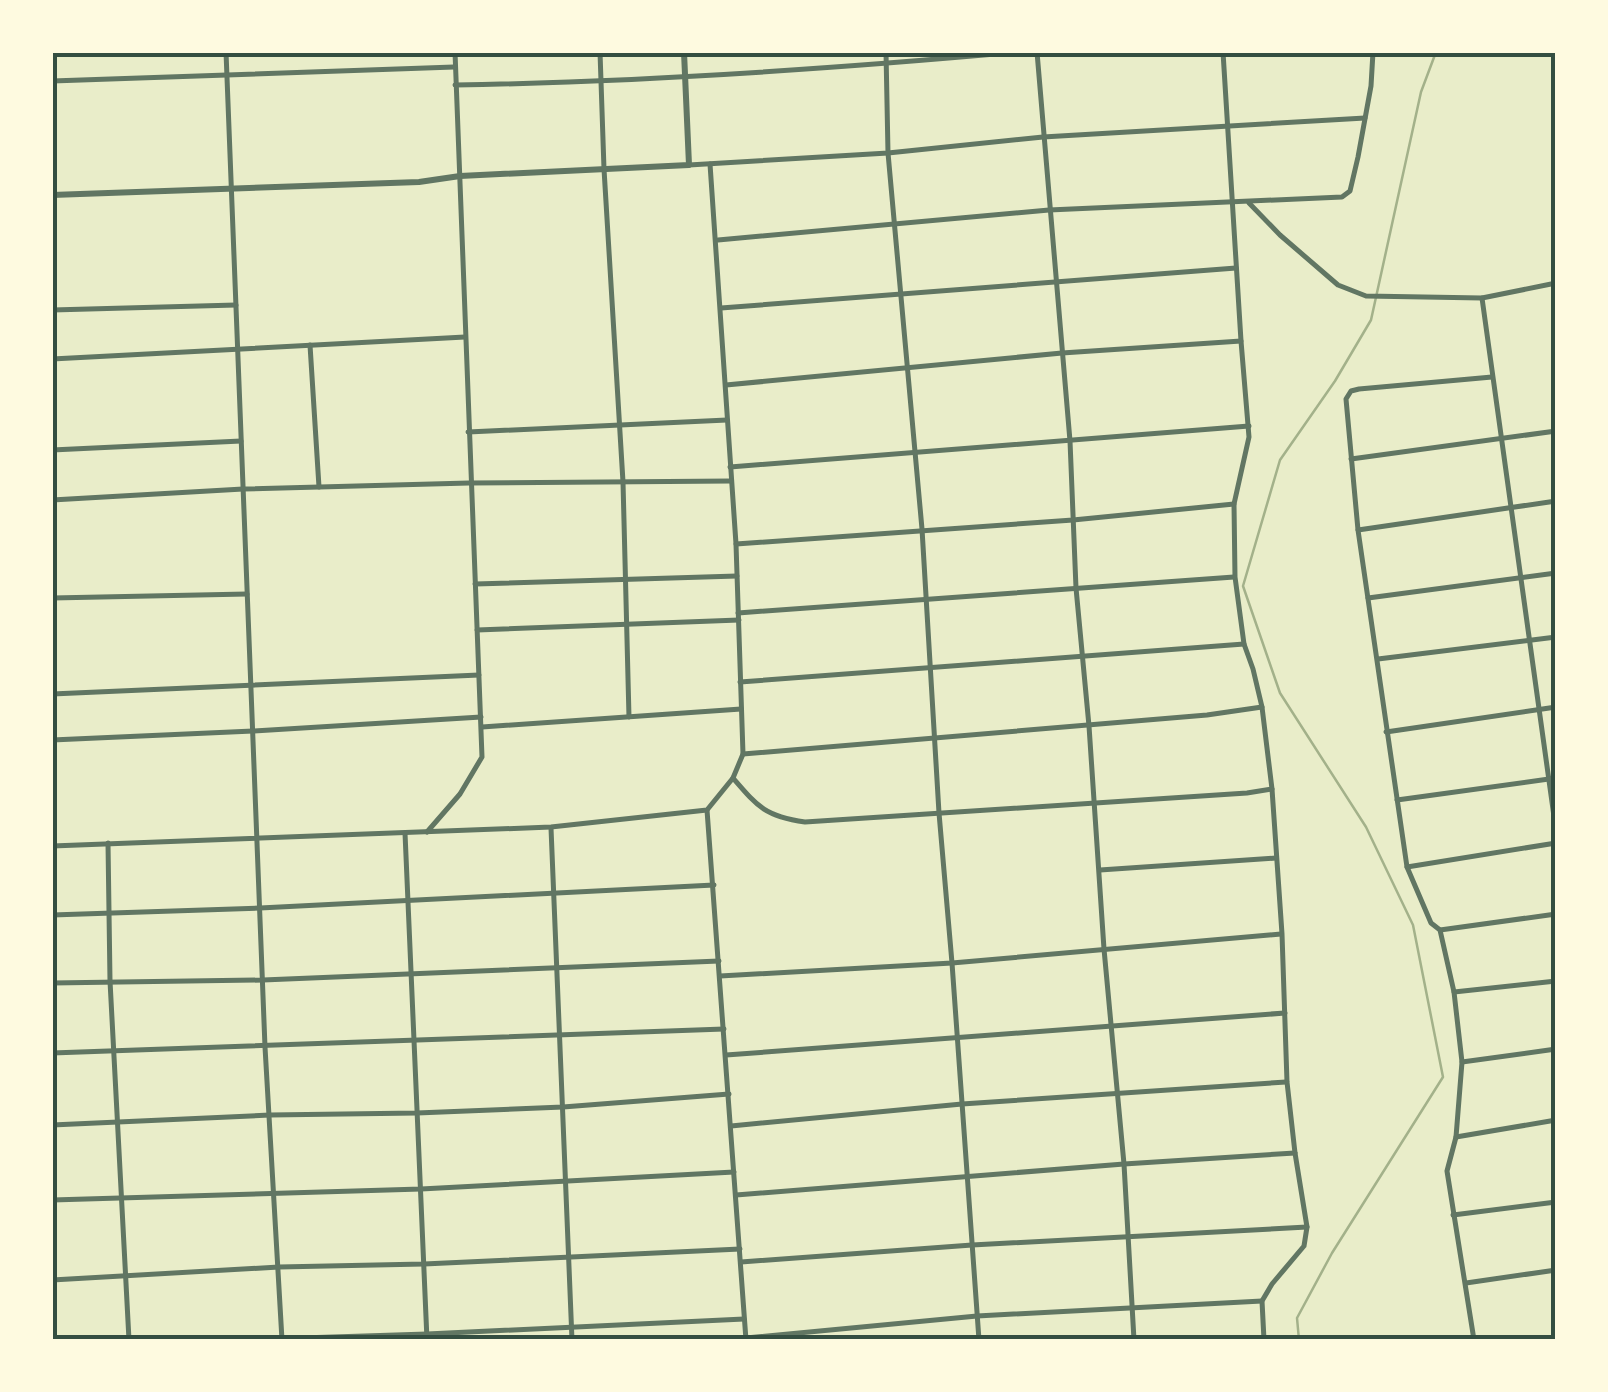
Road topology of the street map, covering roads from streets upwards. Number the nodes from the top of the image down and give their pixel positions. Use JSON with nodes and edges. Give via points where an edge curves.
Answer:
{"nodes":[{"id":1,"x":226,"y":52,"type":"edge"},
{"id":2,"x":455,"y":52,"type":"edge"},
{"id":3,"x":600,"y":52,"type":"edge"},
{"id":4,"x":684,"y":52,"type":"edge"},
{"id":5,"x":886,"y":52,"type":"edge"},
{"id":6,"x":1019,"y":52,"type":"edge"},
{"id":7,"x":1037,"y":52,"type":"edge"},
{"id":8,"x":1223,"y":52,"type":"edge"},
{"id":9,"x":1373,"y":52,"type":"edge"},
{"id":10,"x":887,"y":64,"type":"junction"},
{"id":11,"x":455,"y":68,"type":"junction"},
{"id":12,"x":228,"y":76,"type":"junction"},
{"id":13,"x":685,"y":78,"type":"junction"},
{"id":14,"x":52,"y":81,"type":"edge"},
{"id":15,"x":602,"y":82,"type":"junction"},
{"id":16,"x":455,"y":85,"type":"junction"},
{"id":17,"x":1365,"y":118,"type":"junction"},
{"id":18,"x":1228,"y":127,"type":"junction"},
{"id":19,"x":1043,"y":137,"type":"junction"},
{"id":20,"x":888,"y":152,"type":"junction"},
{"id":21,"x":689,"y":164,"type":"junction"},
{"id":22,"x":710,"y":164,"type":"junction"},
{"id":23,"x":604,"y":169,"type":"junction"},
{"id":24,"x":460,"y":176,"type":"junction"},
{"id":25,"x":232,"y":189,"type":"junction"},
{"id":26,"x":52,"y":195,"type":"edge"},
{"id":27,"x":1232,"y":202,"type":"junction"},
{"id":28,"x":1248,"y":202,"type":"junction"},
{"id":29,"x":1050,"y":210,"type":"junction"},
{"id":30,"x":895,"y":226,"type":"junction"},
{"id":31,"x":717,"y":240,"type":"junction"},
{"id":32,"x":1236,"y":268,"type":"junction"},
{"id":33,"x":1056,"y":284,"type":"junction"},
{"id":34,"x":1556,"y":284,"type":"edge"},
{"id":35,"x":902,"y":295,"type":"junction"},
{"id":36,"x":1482,"y":298,"type":"junction"},
{"id":37,"x":236,"y":304,"type":"junction"},
{"id":38,"x":721,"y":308,"type":"junction"},
{"id":39,"x":52,"y":310,"type":"edge"},
{"id":40,"x":465,"y":337,"type":"junction"},
{"id":41,"x":1241,"y":341,"type":"junction"},
{"id":42,"x":310,"y":345,"type":"junction"},
{"id":43,"x":238,"y":349,"type":"junction"},
{"id":44,"x":1062,"y":353,"type":"junction"},
{"id":45,"x":52,"y":358,"type":"edge"},
{"id":46,"x":908,"y":368,"type":"junction"},
{"id":47,"x":1492,"y":376,"type":"junction"},
{"id":48,"x":726,"y":386,"type":"junction"},
{"id":49,"x":728,"y":420,"type":"junction"},
{"id":50,"x":620,"y":424,"type":"junction"},
{"id":51,"x":1249,"y":426,"type":"junction"},
{"id":52,"x":1556,"y":430,"type":"edge"},
{"id":53,"x":468,"y":432,"type":"junction"},
{"id":54,"x":1500,"y":438,"type":"junction"},
{"id":55,"x":242,"y":441,"type":"junction"},
{"id":56,"x":1070,"y":441,"type":"junction"},
{"id":57,"x":52,"y":450,"type":"edge"},
{"id":58,"x":916,"y":452,"type":"junction"},
{"id":59,"x":1351,"y":459,"type":"junction"},
{"id":60,"x":730,"y":467,"type":"junction"},
{"id":61,"x":731,"y":481,"type":"junction"},
{"id":62,"x":623,"y":482,"type":"junction"},
{"id":63,"x":470,"y":483,"type":"junction"},
{"id":64,"x":319,"y":487,"type":"junction"},
{"id":65,"x":243,"y":489,"type":"junction"},
{"id":66,"x":52,"y":500,"type":"edge"},
{"id":67,"x":1556,"y":501,"type":"edge"},
{"id":68,"x":1234,"y":504,"type":"junction"},
{"id":69,"x":1510,"y":508,"type":"junction"},
{"id":70,"x":1073,"y":520,"type":"junction"},
{"id":71,"x":922,"y":529,"type":"junction"},
{"id":72,"x":1358,"y":530,"type":"junction"},
{"id":73,"x":736,"y":544,"type":"junction"},
{"id":74,"x":1556,"y":573,"type":"edge"},
{"id":75,"x":737,"y":576,"type":"junction"},
{"id":76,"x":1235,"y":577,"type":"junction"},
{"id":77,"x":1520,"y":578,"type":"junction"},
{"id":78,"x":626,"y":580,"type":"junction"},
{"id":79,"x":475,"y":584,"type":"junction"},
{"id":80,"x":1076,"y":588,"type":"junction"},
{"id":81,"x":247,"y":594,"type":"junction"},
{"id":82,"x":52,"y":598,"type":"edge"},
{"id":83,"x":1368,"y":598,"type":"junction"},
{"id":84,"x":926,"y":599,"type":"junction"},
{"id":85,"x":739,"y":616,"type":"junction"},
{"id":86,"x":628,"y":624,"type":"junction"},
{"id":87,"x":477,"y":630,"type":"junction"},
{"id":88,"x":1556,"y":638,"type":"edge"},
{"id":89,"x":1529,"y":641,"type":"junction"},
{"id":90,"x":1244,"y":644,"type":"junction"},
{"id":91,"x":1082,"y":656,"type":"junction"},
{"id":92,"x":1378,"y":659,"type":"junction"},
{"id":93,"x":930,"y":669,"type":"junction"},
{"id":94,"x":480,"y":676,"type":"junction"},
{"id":95,"x":740,"y":682,"type":"junction"},
{"id":96,"x":251,"y":685,"type":"junction"},
{"id":97,"x":52,"y":694,"type":"edge"},
{"id":98,"x":1262,"y":707,"type":"junction"},
{"id":99,"x":1556,"y":707,"type":"edge"},
{"id":100,"x":1538,"y":709,"type":"junction"},
{"id":101,"x":741,"y":710,"type":"junction"},
{"id":102,"x":482,"y":717,"type":"junction"},
{"id":103,"x":629,"y":717,"type":"junction"},
{"id":104,"x":1088,"y":726,"type":"junction"},
{"id":105,"x":482,"y":727,"type":"junction"},
{"id":106,"x":253,"y":731,"type":"junction"},
{"id":107,"x":1386,"y":732,"type":"junction"},
{"id":108,"x":934,"y":738,"type":"junction"},
{"id":109,"x":52,"y":740,"type":"edge"},
{"id":110,"x":742,"y":754,"type":"junction"},
{"id":111,"x":733,"y":778,"type":"junction"},
{"id":112,"x":1552,"y":779,"type":"edge"},
{"id":113,"x":1272,"y":789,"type":"junction"},
{"id":114,"x":1397,"y":800,"type":"junction"},
{"id":115,"x":1094,"y":802,"type":"junction"},
{"id":116,"x":707,"y":810,"type":"junction"},
{"id":117,"x":939,"y":813,"type":"junction"},
{"id":118,"x":551,"y":827,"type":"junction"},
{"id":119,"x":1556,"y":831,"type":"edge"},
{"id":120,"x":405,"y":832,"type":"junction"},
{"id":121,"x":427,"y":832,"type":"junction"},
{"id":122,"x":257,"y":838,"type":"junction"},
{"id":123,"x":1556,"y":843,"type":"edge"},
{"id":124,"x":108,"y":844,"type":"junction"},
{"id":125,"x":52,"y":846,"type":"edge"},
{"id":126,"x":1277,"y":858,"type":"junction"},
{"id":127,"x":1407,"y":866,"type":"junction"},
{"id":128,"x":1100,"y":870,"type":"junction"},
{"id":129,"x":714,"y":886,"type":"junction"},
{"id":130,"x":554,"y":894,"type":"junction"},
{"id":131,"x":408,"y":901,"type":"junction"},
{"id":132,"x":260,"y":908,"type":"junction"},
{"id":133,"x":110,"y":912,"type":"junction"},
{"id":134,"x":52,"y":914,"type":"edge"},
{"id":135,"x":1556,"y":914,"type":"edge"},
{"id":136,"x":1440,"y":930,"type":"junction"},
{"id":137,"x":1282,"y":934,"type":"junction"},
{"id":138,"x":1104,"y":949,"type":"junction"},
{"id":139,"x":719,"y":960,"type":"junction"},
{"id":140,"x":952,"y":963,"type":"junction"},
{"id":141,"x":557,"y":968,"type":"junction"},
{"id":142,"x":411,"y":974,"type":"junction"},
{"id":143,"x":720,"y":976,"type":"junction"},
{"id":144,"x":263,"y":980,"type":"junction"},
{"id":145,"x":110,"y":981,"type":"junction"},
{"id":146,"x":1556,"y":981,"type":"edge"},
{"id":147,"x":52,"y":983,"type":"edge"},
{"id":148,"x":1454,"y":992,"type":"junction"},
{"id":149,"x":1285,"y":1013,"type":"junction"},
{"id":150,"x":1110,"y":1026,"type":"junction"},
{"id":151,"x":724,"y":1029,"type":"junction"},
{"id":152,"x":560,"y":1034,"type":"junction"},
{"id":153,"x":957,"y":1038,"type":"junction"},
{"id":154,"x":414,"y":1040,"type":"junction"},
{"id":155,"x":266,"y":1047,"type":"junction"},
{"id":156,"x":1556,"y":1048,"type":"edge"},
{"id":157,"x":114,"y":1049,"type":"junction"},
{"id":158,"x":52,"y":1053,"type":"edge"},
{"id":159,"x":726,"y":1055,"type":"junction"},
{"id":160,"x":1462,"y":1062,"type":"junction"},
{"id":161,"x":1287,"y":1082,"type":"junction"},
{"id":162,"x":729,"y":1094,"type":"junction"},
{"id":163,"x":1116,"y":1094,"type":"junction"},
{"id":164,"x":962,"y":1104,"type":"junction"},
{"id":165,"x":563,"y":1107,"type":"junction"},
{"id":166,"x":417,"y":1113,"type":"junction"},
{"id":167,"x":270,"y":1115,"type":"junction"},
{"id":168,"x":1556,"y":1120,"type":"edge"},
{"id":169,"x":118,"y":1122,"type":"junction"},
{"id":170,"x":52,"y":1125,"type":"edge"},
{"id":171,"x":731,"y":1126,"type":"junction"},
{"id":172,"x":1456,"y":1136,"type":"junction"},
{"id":173,"x":1295,"y":1153,"type":"junction"},
{"id":174,"x":1124,"y":1164,"type":"junction"},
{"id":175,"x":734,"y":1172,"type":"junction"},
{"id":176,"x":968,"y":1177,"type":"junction"},
{"id":177,"x":566,"y":1183,"type":"junction"},
{"id":178,"x":420,"y":1189,"type":"junction"},
{"id":179,"x":274,"y":1192,"type":"junction"},
{"id":180,"x":736,"y":1194,"type":"junction"},
{"id":181,"x":122,"y":1199,"type":"junction"},
{"id":182,"x":52,"y":1200,"type":"edge"},
{"id":183,"x":1556,"y":1202,"type":"edge"},
{"id":184,"x":1453,"y":1215,"type":"junction"},
{"id":185,"x":1307,"y":1227,"type":"junction"},
{"id":186,"x":1127,"y":1238,"type":"junction"},
{"id":187,"x":972,"y":1245,"type":"junction"},
{"id":188,"x":740,"y":1249,"type":"junction"},
{"id":189,"x":569,"y":1258,"type":"junction"},
{"id":190,"x":741,"y":1262,"type":"junction"},
{"id":191,"x":424,"y":1264,"type":"junction"},
{"id":192,"x":279,"y":1268,"type":"junction"},
{"id":193,"x":1556,"y":1270,"type":"edge"},
{"id":194,"x":127,"y":1277,"type":"junction"},
{"id":195,"x":52,"y":1280,"type":"edge"},
{"id":196,"x":1466,"y":1283,"type":"junction"},
{"id":197,"x":1262,"y":1301,"type":"junction"},
{"id":198,"x":1132,"y":1308,"type":"junction"},
{"id":199,"x":977,"y":1316,"type":"junction"},
{"id":200,"x":744,"y":1319,"type":"junction"},
{"id":201,"x":572,"y":1328,"type":"junction"},
{"id":202,"x":427,"y":1337,"type":"edge"},
{"id":203,"x":282,"y":1338,"type":"edge"},
{"id":204,"x":1556,"y":1338,"type":"edge"},
{"id":205,"x":746,"y":1339,"type":"edge"},
{"id":206,"x":129,"y":1340,"type":"edge"},
{"id":207,"x":239,"y":1340,"type":"edge"},
{"id":208,"x":572,"y":1340,"type":"edge"},
{"id":209,"x":979,"y":1340,"type":"edge"},
{"id":210,"x":1134,"y":1340,"type":"edge"},
{"id":211,"x":1264,"y":1340,"type":"edge"},
{"id":212,"x":1474,"y":1340,"type":"edge"},
{"id":213,"x":1548,"y":1340,"type":"edge"}],
"edges":[{"from":1,"to":12,"type":"street"},
{"from":2,"to":11,"type":"street"},
{"from":3,"to":15,"type":"street"},
{"from":4,"to":13,"type":"street"},
{"from":5,"to":10,"type":"street"},
{"from":6,"to":10,"type":"street"},
{"from":7,"to":19,"type":"street"},
{"from":8,"to":18,"type":"street"},
{"from":9,"to":17,"type":"street"},
{"from":10,"to":13,"type":"street"},
{"from":10,"to":20,"type":"street"},
{"from":11,"to":12,"type":"street"},
{"from":11,"to":16,"type":"street"},
{"from":12,"to":14,"type":"street"},
{"from":12,"to":25,"type":"street"},
{"from":13,"to":15,"type":"street"},
{"from":13,"to":21,"type":"street"},
{"from":15,"to":16,"type":"street"},
{"from":15,"to":23,"type":"street"},
{"from":16,"to":24,"type":"street"},
{"from":17,"to":18,"type":"street"},
{"from":17,"to":28,"type":"street","via":[[1350,192]]},
{"from":18,"to":19,"type":"street"},
{"from":18,"to":27,"type":"street"},
{"from":19,"to":20,"type":"street"},
{"from":19,"to":29,"type":"street"},
{"from":20,"to":22,"type":"street"},
{"from":20,"to":30,"type":"street"},
{"from":21,"to":22,"type":"street"},
{"from":21,"to":23,"type":"street"},
{"from":22,"to":31,"type":"street"},
{"from":23,"to":24,"type":"street"},
{"from":23,"to":50,"type":"street"},
{"from":24,"to":25,"type":"street"},
{"from":24,"to":40,"type":"street"},
{"from":25,"to":26,"type":"street"},
{"from":25,"to":37,"type":"street"},
{"from":27,"to":28,"type":"street"},
{"from":27,"to":29,"type":"street"},
{"from":27,"to":32,"type":"street"},
{"from":28,"to":36,"type":"street","via":[[1351,291]]},
{"from":29,"to":30,"type":"street"},
{"from":29,"to":33,"type":"street"},
{"from":30,"to":31,"type":"street"},
{"from":30,"to":35,"type":"street"},
{"from":31,"to":38,"type":"street"},
{"from":32,"to":33,"type":"street"},
{"from":32,"to":41,"type":"street"},
{"from":33,"to":35,"type":"street"},
{"from":33,"to":44,"type":"street"},
{"from":34,"to":36,"type":"street"},
{"from":35,"to":38,"type":"street"},
{"from":35,"to":46,"type":"street"},
{"from":36,"to":47,"type":"street"},
{"from":37,"to":39,"type":"street"},
{"from":37,"to":43,"type":"street"},
{"from":38,"to":48,"type":"street"},
{"from":40,"to":42,"type":"street"},
{"from":40,"to":53,"type":"street"},
{"from":41,"to":44,"type":"street"},
{"from":41,"to":51,"type":"street"},
{"from":42,"to":43,"type":"street"},
{"from":42,"to":64,"type":"street"},
{"from":43,"to":45,"type":"street"},
{"from":43,"to":55,"type":"street"},
{"from":44,"to":46,"type":"street"},
{"from":44,"to":56,"type":"street"},
{"from":46,"to":48,"type":"street"},
{"from":46,"to":58,"type":"street"},
{"from":47,"to":54,"type":"street"},
{"from":47,"to":59,"type":"street","via":[[1351,391]]},
{"from":48,"to":49,"type":"street"},
{"from":49,"to":50,"type":"street"},
{"from":49,"to":60,"type":"street"},
{"from":50,"to":53,"type":"street"},
{"from":50,"to":62,"type":"street"},
{"from":51,"to":56,"type":"street"},
{"from":51,"to":68,"type":"street"},
{"from":52,"to":54,"type":"street"},
{"from":53,"to":63,"type":"street"},
{"from":54,"to":59,"type":"street"},
{"from":54,"to":69,"type":"street"},
{"from":55,"to":57,"type":"street"},
{"from":55,"to":65,"type":"street"},
{"from":56,"to":58,"type":"street"},
{"from":56,"to":70,"type":"street"},
{"from":58,"to":60,"type":"street"},
{"from":58,"to":71,"type":"street"},
{"from":59,"to":72,"type":"street"},
{"from":60,"to":61,"type":"street"},
{"from":61,"to":62,"type":"street"},
{"from":61,"to":73,"type":"street"},
{"from":62,"to":63,"type":"street"},
{"from":62,"to":78,"type":"street"},
{"from":63,"to":64,"type":"street"},
{"from":63,"to":79,"type":"street"},
{"from":64,"to":65,"type":"street"},
{"from":65,"to":66,"type":"street"},
{"from":65,"to":81,"type":"street"},
{"from":67,"to":69,"type":"street"},
{"from":68,"to":70,"type":"street"},
{"from":68,"to":76,"type":"street"},
{"from":69,"to":72,"type":"street"},
{"from":69,"to":77,"type":"street"},
{"from":70,"to":71,"type":"street"},
{"from":70,"to":80,"type":"street"},
{"from":71,"to":73,"type":"street"},
{"from":71,"to":84,"type":"street"},
{"from":72,"to":83,"type":"street"},
{"from":73,"to":75,"type":"street"},
{"from":74,"to":77,"type":"street"},
{"from":75,"to":78,"type":"street"},
{"from":75,"to":85,"type":"street"},
{"from":76,"to":80,"type":"street"},
{"from":76,"to":90,"type":"street"},
{"from":77,"to":83,"type":"street"},
{"from":77,"to":89,"type":"street"},
{"from":78,"to":79,"type":"street"},
{"from":78,"to":86,"type":"street"},
{"from":79,"to":87,"type":"street"},
{"from":80,"to":84,"type":"street"},
{"from":80,"to":91,"type":"street"},
{"from":81,"to":82,"type":"street"},
{"from":81,"to":96,"type":"street"},
{"from":83,"to":92,"type":"street"},
{"from":84,"to":85,"type":"street"},
{"from":84,"to":93,"type":"street"},
{"from":85,"to":86,"type":"street"},
{"from":85,"to":95,"type":"street"},
{"from":86,"to":87,"type":"street"},
{"from":86,"to":103,"type":"street"},
{"from":87,"to":94,"type":"street"},
{"from":88,"to":89,"type":"street"},
{"from":89,"to":92,"type":"street"},
{"from":89,"to":100,"type":"street"},
{"from":90,"to":91,"type":"street"},
{"from":90,"to":98,"type":"street"},
{"from":91,"to":93,"type":"street"},
{"from":91,"to":104,"type":"street"},
{"from":92,"to":107,"type":"street"},
{"from":93,"to":95,"type":"street"},
{"from":93,"to":108,"type":"street"},
{"from":94,"to":96,"type":"street"},
{"from":94,"to":102,"type":"street"},
{"from":95,"to":101,"type":"street"},
{"from":96,"to":97,"type":"street"},
{"from":96,"to":106,"type":"street"},
{"from":98,"to":104,"type":"street"},
{"from":98,"to":113,"type":"street"},
{"from":99,"to":100,"type":"street"},
{"from":100,"to":107,"type":"street"},
{"from":100,"to":112,"type":"street"},
{"from":101,"to":103,"type":"street"},
{"from":101,"to":110,"type":"street"},
{"from":102,"to":105,"type":"street"},
{"from":102,"to":106,"type":"street"},
{"from":103,"to":105,"type":"street"},
{"from":104,"to":108,"type":"street"},
{"from":104,"to":115,"type":"street"},
{"from":105,"to":121,"type":"street","via":[[475,772]]},
{"from":106,"to":109,"type":"street"},
{"from":106,"to":122,"type":"street"},
{"from":107,"to":114,"type":"street"},
{"from":108,"to":110,"type":"street"},
{"from":108,"to":117,"type":"street"},
{"from":110,"to":111,"type":"street"},
{"from":111,"to":116,"type":"street"},
{"from":111,"to":117,"type":"street","via":[[758,807],[780,818]]},
{"from":112,"to":114,"type":"street"},
{"from":112,"to":119,"type":"street"},
{"from":113,"to":115,"type":"street"},
{"from":113,"to":126,"type":"street"},
{"from":114,"to":127,"type":"street"},
{"from":115,"to":117,"type":"street"},
{"from":115,"to":128,"type":"street"},
{"from":116,"to":118,"type":"street"},
{"from":116,"to":129,"type":"street"},
{"from":117,"to":140,"type":"street"},
{"from":118,"to":121,"type":"street"},
{"from":118,"to":130,"type":"street"},
{"from":120,"to":121,"type":"street"},
{"from":120,"to":122,"type":"street"},
{"from":120,"to":131,"type":"street"},
{"from":122,"to":124,"type":"street"},
{"from":122,"to":132,"type":"street"},
{"from":123,"to":127,"type":"street"},
{"from":124,"to":125,"type":"street"},
{"from":124,"to":133,"type":"street"},
{"from":126,"to":128,"type":"street"},
{"from":126,"to":137,"type":"street"},
{"from":127,"to":136,"type":"street"},
{"from":128,"to":138,"type":"street"},
{"from":129,"to":130,"type":"street"},
{"from":129,"to":139,"type":"street"},
{"from":130,"to":131,"type":"street"},
{"from":130,"to":141,"type":"street"},
{"from":131,"to":132,"type":"street"},
{"from":131,"to":142,"type":"street"},
{"from":132,"to":133,"type":"street"},
{"from":132,"to":144,"type":"street"},
{"from":133,"to":134,"type":"street"},
{"from":133,"to":145,"type":"street"},
{"from":135,"to":136,"type":"street"},
{"from":136,"to":148,"type":"street"},
{"from":137,"to":138,"type":"street"},
{"from":137,"to":149,"type":"street"},
{"from":138,"to":140,"type":"street"},
{"from":138,"to":150,"type":"street"},
{"from":139,"to":141,"type":"street"},
{"from":139,"to":143,"type":"street"},
{"from":140,"to":143,"type":"street"},
{"from":140,"to":153,"type":"street"},
{"from":141,"to":142,"type":"street"},
{"from":141,"to":152,"type":"street"},
{"from":142,"to":144,"type":"street"},
{"from":142,"to":154,"type":"street"},
{"from":143,"to":151,"type":"street"},
{"from":144,"to":145,"type":"street"},
{"from":144,"to":155,"type":"street"},
{"from":145,"to":147,"type":"street"},
{"from":145,"to":157,"type":"street"},
{"from":146,"to":148,"type":"street"},
{"from":148,"to":160,"type":"street"},
{"from":149,"to":150,"type":"street"},
{"from":149,"to":161,"type":"street"},
{"from":150,"to":153,"type":"street"},
{"from":150,"to":163,"type":"street"},
{"from":151,"to":152,"type":"street"},
{"from":151,"to":159,"type":"street"},
{"from":152,"to":154,"type":"street"},
{"from":152,"to":165,"type":"street"},
{"from":153,"to":159,"type":"street"},
{"from":153,"to":164,"type":"street"},
{"from":154,"to":155,"type":"street"},
{"from":154,"to":166,"type":"street"},
{"from":155,"to":157,"type":"street"},
{"from":155,"to":167,"type":"street"},
{"from":156,"to":160,"type":"street"},
{"from":157,"to":158,"type":"street"},
{"from":157,"to":169,"type":"street"},
{"from":159,"to":162,"type":"street"},
{"from":160,"to":172,"type":"street"},
{"from":161,"to":163,"type":"street"},
{"from":161,"to":173,"type":"street"},
{"from":162,"to":165,"type":"street"},
{"from":162,"to":171,"type":"street"},
{"from":163,"to":164,"type":"street"},
{"from":163,"to":174,"type":"street"},
{"from":164,"to":171,"type":"street"},
{"from":164,"to":176,"type":"street"},
{"from":165,"to":166,"type":"street"},
{"from":165,"to":177,"type":"street"},
{"from":166,"to":167,"type":"street"},
{"from":166,"to":178,"type":"street"},
{"from":167,"to":169,"type":"street"},
{"from":167,"to":179,"type":"street"},
{"from":168,"to":172,"type":"street"},
{"from":169,"to":170,"type":"street"},
{"from":169,"to":181,"type":"street"},
{"from":171,"to":175,"type":"street"},
{"from":172,"to":184,"type":"street","via":[[1447,1171]]},
{"from":173,"to":174,"type":"street"},
{"from":173,"to":185,"type":"street"},
{"from":174,"to":176,"type":"street"},
{"from":174,"to":186,"type":"street"},
{"from":175,"to":177,"type":"street"},
{"from":175,"to":180,"type":"street"},
{"from":176,"to":180,"type":"street"},
{"from":176,"to":187,"type":"street"},
{"from":177,"to":178,"type":"street"},
{"from":177,"to":189,"type":"street"},
{"from":178,"to":179,"type":"street"},
{"from":178,"to":191,"type":"street"},
{"from":179,"to":181,"type":"street"},
{"from":179,"to":192,"type":"street"},
{"from":180,"to":188,"type":"street"},
{"from":181,"to":182,"type":"street"},
{"from":181,"to":194,"type":"street"},
{"from":183,"to":184,"type":"street"},
{"from":184,"to":196,"type":"street"},
{"from":185,"to":186,"type":"street"},
{"from":185,"to":197,"type":"street","via":[[1304,1246]]},
{"from":186,"to":187,"type":"street"},
{"from":186,"to":198,"type":"street"},
{"from":187,"to":190,"type":"street"},
{"from":187,"to":199,"type":"street"},
{"from":188,"to":189,"type":"street"},
{"from":188,"to":190,"type":"street"},
{"from":189,"to":191,"type":"street"},
{"from":189,"to":201,"type":"street"},
{"from":190,"to":200,"type":"street"},
{"from":191,"to":192,"type":"street"},
{"from":191,"to":202,"type":"street"},
{"from":192,"to":194,"type":"street"},
{"from":192,"to":203,"type":"street"},
{"from":193,"to":196,"type":"street"},
{"from":194,"to":195,"type":"street"},
{"from":194,"to":206,"type":"street"},
{"from":196,"to":212,"type":"street"},
{"from":197,"to":198,"type":"street"},
{"from":197,"to":211,"type":"street"},
{"from":198,"to":199,"type":"street"},
{"from":198,"to":210,"type":"street"},
{"from":199,"to":205,"type":"street"},
{"from":199,"to":209,"type":"street"},
{"from":200,"to":201,"type":"street"},
{"from":200,"to":205,"type":"street"},
{"from":201,"to":202,"type":"street"},
{"from":201,"to":208,"type":"street"},
{"from":202,"to":203,"type":"street"},
{"from":203,"to":207,"type":"street"},
{"from":204,"to":213,"type":"street"}]}
